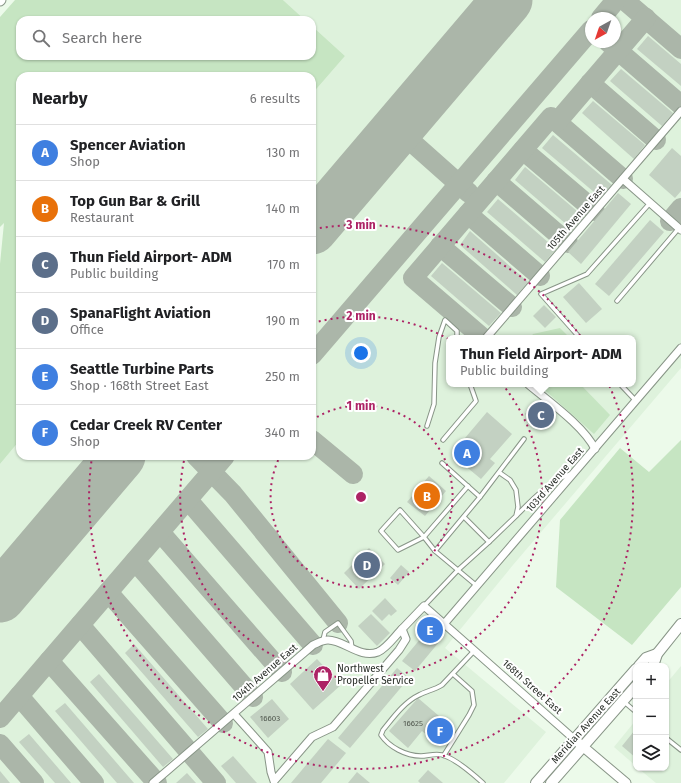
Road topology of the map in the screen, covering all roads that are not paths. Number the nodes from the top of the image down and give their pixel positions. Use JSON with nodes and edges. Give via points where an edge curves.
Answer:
{"nodes":[{"id":1,"x":681,"y":111,"type":"edge"},
{"id":2,"x":623,"y":179,"type":"junction"},
{"id":3,"x":650,"y":202,"type":"junction"},
{"id":4,"x":680,"y":229,"type":"edge"},
{"id":5,"x":617,"y":300,"type":"dead end"},
{"id":6,"x":457,"y":335,"type":"edge"},
{"id":7,"x":489,"y":335,"type":"edge"},
{"id":8,"x":577,"y":335,"type":"edge"},
{"id":9,"x":681,"y":348,"type":"edge"},
{"id":10,"x":471,"y":387,"type":"edge"},
{"id":11,"x":531,"y":387,"type":"edge"},
{"id":12,"x":623,"y":387,"type":"edge"},
{"id":13,"x":636,"y":401,"type":"junction"},
{"id":14,"x":427,"y":426,"type":"dead end"},
{"id":15,"x":524,"y":439,"type":"dead end"},
{"id":16,"x":443,"y":440,"type":"dead end"},
{"id":17,"x":595,"y":449,"type":"junction"},
{"id":18,"x":442,"y":463,"type":"dead end"},
{"id":19,"x":500,"y":473,"type":"junction"},
{"id":20,"x":573,"y":473,"type":"junction"},
{"id":21,"x":468,"y":486,"type":"junction"},
{"id":22,"x":480,"y":497,"type":"junction"},
{"id":23,"x":516,"y":516,"type":"junction"},
{"id":24,"x":464,"y":517,"type":"junction"},
{"id":25,"x":424,"y":537,"type":"junction"},
{"id":26,"x":489,"y":542,"type":"junction"},
{"id":27,"x":435,"y":551,"type":"junction"},
{"id":28,"x":458,"y":570,"type":"junction"},
{"id":29,"x":477,"y":586,"type":"junction"},
{"id":30,"x":424,"y":606,"type":"junction"},
{"id":31,"x":444,"y":624,"type":"junction"},
{"id":32,"x":681,"y":624,"type":"edge"},
{"id":33,"x":402,"y":629,"type":"junction"},
{"id":34,"x":322,"y":641,"type":"junction"},
{"id":35,"x":352,"y":648,"type":"junction"},
{"id":36,"x":474,"y":651,"type":"junction"},
{"id":37,"x":657,"y":654,"type":"junction"},
{"id":38,"x":642,"y":663,"type":"edge"},
{"id":39,"x":654,"y":663,"type":"edge"},
{"id":40,"x":633,"y":673,"type":"edge"},
{"id":41,"x":453,"y":674,"type":"junction"},
{"id":42,"x":633,"y":689,"type":"edge"},
{"id":43,"x":623,"y":701,"type":"junction"},
{"id":44,"x":633,"y":709,"type":"edge"},
{"id":45,"x":234,"y":714,"type":"junction"},
{"id":46,"x":574,"y":739,"type":"junction"},
{"id":47,"x":669,"y":740,"type":"edge"},
{"id":48,"x":583,"y":747,"type":"junction"},
{"id":49,"x":681,"y":750,"type":"edge"},
{"id":50,"x":444,"y":755,"type":"junction"},
{"id":51,"x":153,"y":783,"type":"edge"},
{"id":52,"x":483,"y":783,"type":"edge"},
{"id":53,"x":536,"y":783,"type":"edge"},
{"id":54,"x":551,"y":783,"type":"edge"},
{"id":55,"x":626,"y":783,"type":"edge"}],
"edges":[{"from":1,"to":2,"type":"street","name":"105th Avenue East"},
{"from":2,"to":3,"type":"street"},
{"from":2,"to":7,"type":"street","name":"105th Avenue East"},
{"from":3,"to":4,"type":"street"},
{"from":3,"to":8,"type":"lane","via":[[587,274],[541,294]]},
{"from":4,"to":5,"type":"lane"},
{"from":6,"to":14,"type":"lane","via":[[457,331],[445,320],[435,363],[434,404]]},
{"from":9,"to":13,"type":"street","name":"103rd Avenue East"},
{"from":10,"to":16,"type":"lane","via":[[476,401]]},
{"from":11,"to":17,"type":"street","via":[[579,428]]},
{"from":12,"to":13,"type":"lane"},
{"from":13,"to":17,"type":"street","name":"103rd Avenue East"},
{"from":15,"to":19,"type":"lane"},
{"from":17,"to":20,"type":"street","name":"103rd Avenue East"},
{"from":18,"to":21,"type":"lane"},
{"from":19,"to":22,"type":"lane"},
{"from":19,"to":23,"type":"lane","via":[[510,480],[516,490]]},
{"from":20,"to":23,"type":"lane","via":[[544,489]]},
{"from":20,"to":29,"type":"street","name":"103rd Avenue East"},
{"from":21,"to":22,"type":"lane"},
{"from":21,"to":25,"type":"lane"},
{"from":22,"to":24,"type":"lane"},
{"from":23,"to":26,"type":"lane"},
{"from":24,"to":26,"type":"lane"},
{"from":24,"to":27,"type":"lane"},
{"from":25,"to":25,"type":"lane","via":[[400,510],[381,531],[398,550]]},
{"from":25,"to":27,"type":"lane"},
{"from":26,"to":28,"type":"lane"},
{"from":27,"to":28,"type":"lane"},
{"from":28,"to":29,"type":"lane"},
{"from":28,"to":30,"type":"lane"},
{"from":29,"to":31,"type":"street","name":"103rd Avenue East"},
{"from":30,"to":31,"type":"street","name":"168th Street East"},
{"from":30,"to":33,"type":"street"},
{"from":31,"to":36,"type":"street","name":"168th Street East"},
{"from":32,"to":37,"type":"main road"},
{"from":33,"to":35,"type":"street","via":[[376,653],[365,653]]},
{"from":33,"to":45,"type":"street","via":[[406,639],[399,650],[333,727],[312,737],[274,781],[268,752]]},
{"from":34,"to":35,"type":"street","via":[[335,641]]},
{"from":34,"to":35,"type":"lane","via":[[325,632],[338,623],[351,641]]},
{"from":34,"to":45,"type":"street","name":"104th Avenue East","via":[[313,645]]},
{"from":36,"to":41,"type":"lane"},
{"from":36,"to":46,"type":"street","name":"168th Street East"},
{"from":37,"to":38,"type":"main road","via":[[646,658]]},
{"from":37,"to":39,"type":"main road"},
{"from":40,"to":46,"type":"main road","name":"Meridian Avenue East"},
{"from":41,"to":50,"type":"lane","via":[[472,691],[474,705]]},
{"from":41,"to":50,"type":"lane","via":[[436,689],[412,699],[381,735],[402,752],[420,756]]},
{"from":42,"to":43,"type":"main road","name":"Meridian Avenue East"},
{"from":43,"to":44,"type":"lane"},
{"from":43,"to":48,"type":"main road","name":"Meridian Avenue East"},
{"from":45,"to":51,"type":"street","name":"104th Avenue East"},
{"from":46,"to":48,"type":"street","name":"168th Street East"},
{"from":46,"to":53,"type":"main road","name":"Meridian Avenue East"},
{"from":47,"to":49,"type":"lane"},
{"from":48,"to":54,"type":"main road","name":"Meridian Avenue East"},
{"from":48,"to":55,"type":"street","name":"168th Street East"},
{"from":50,"to":52,"type":"lane"}]}
